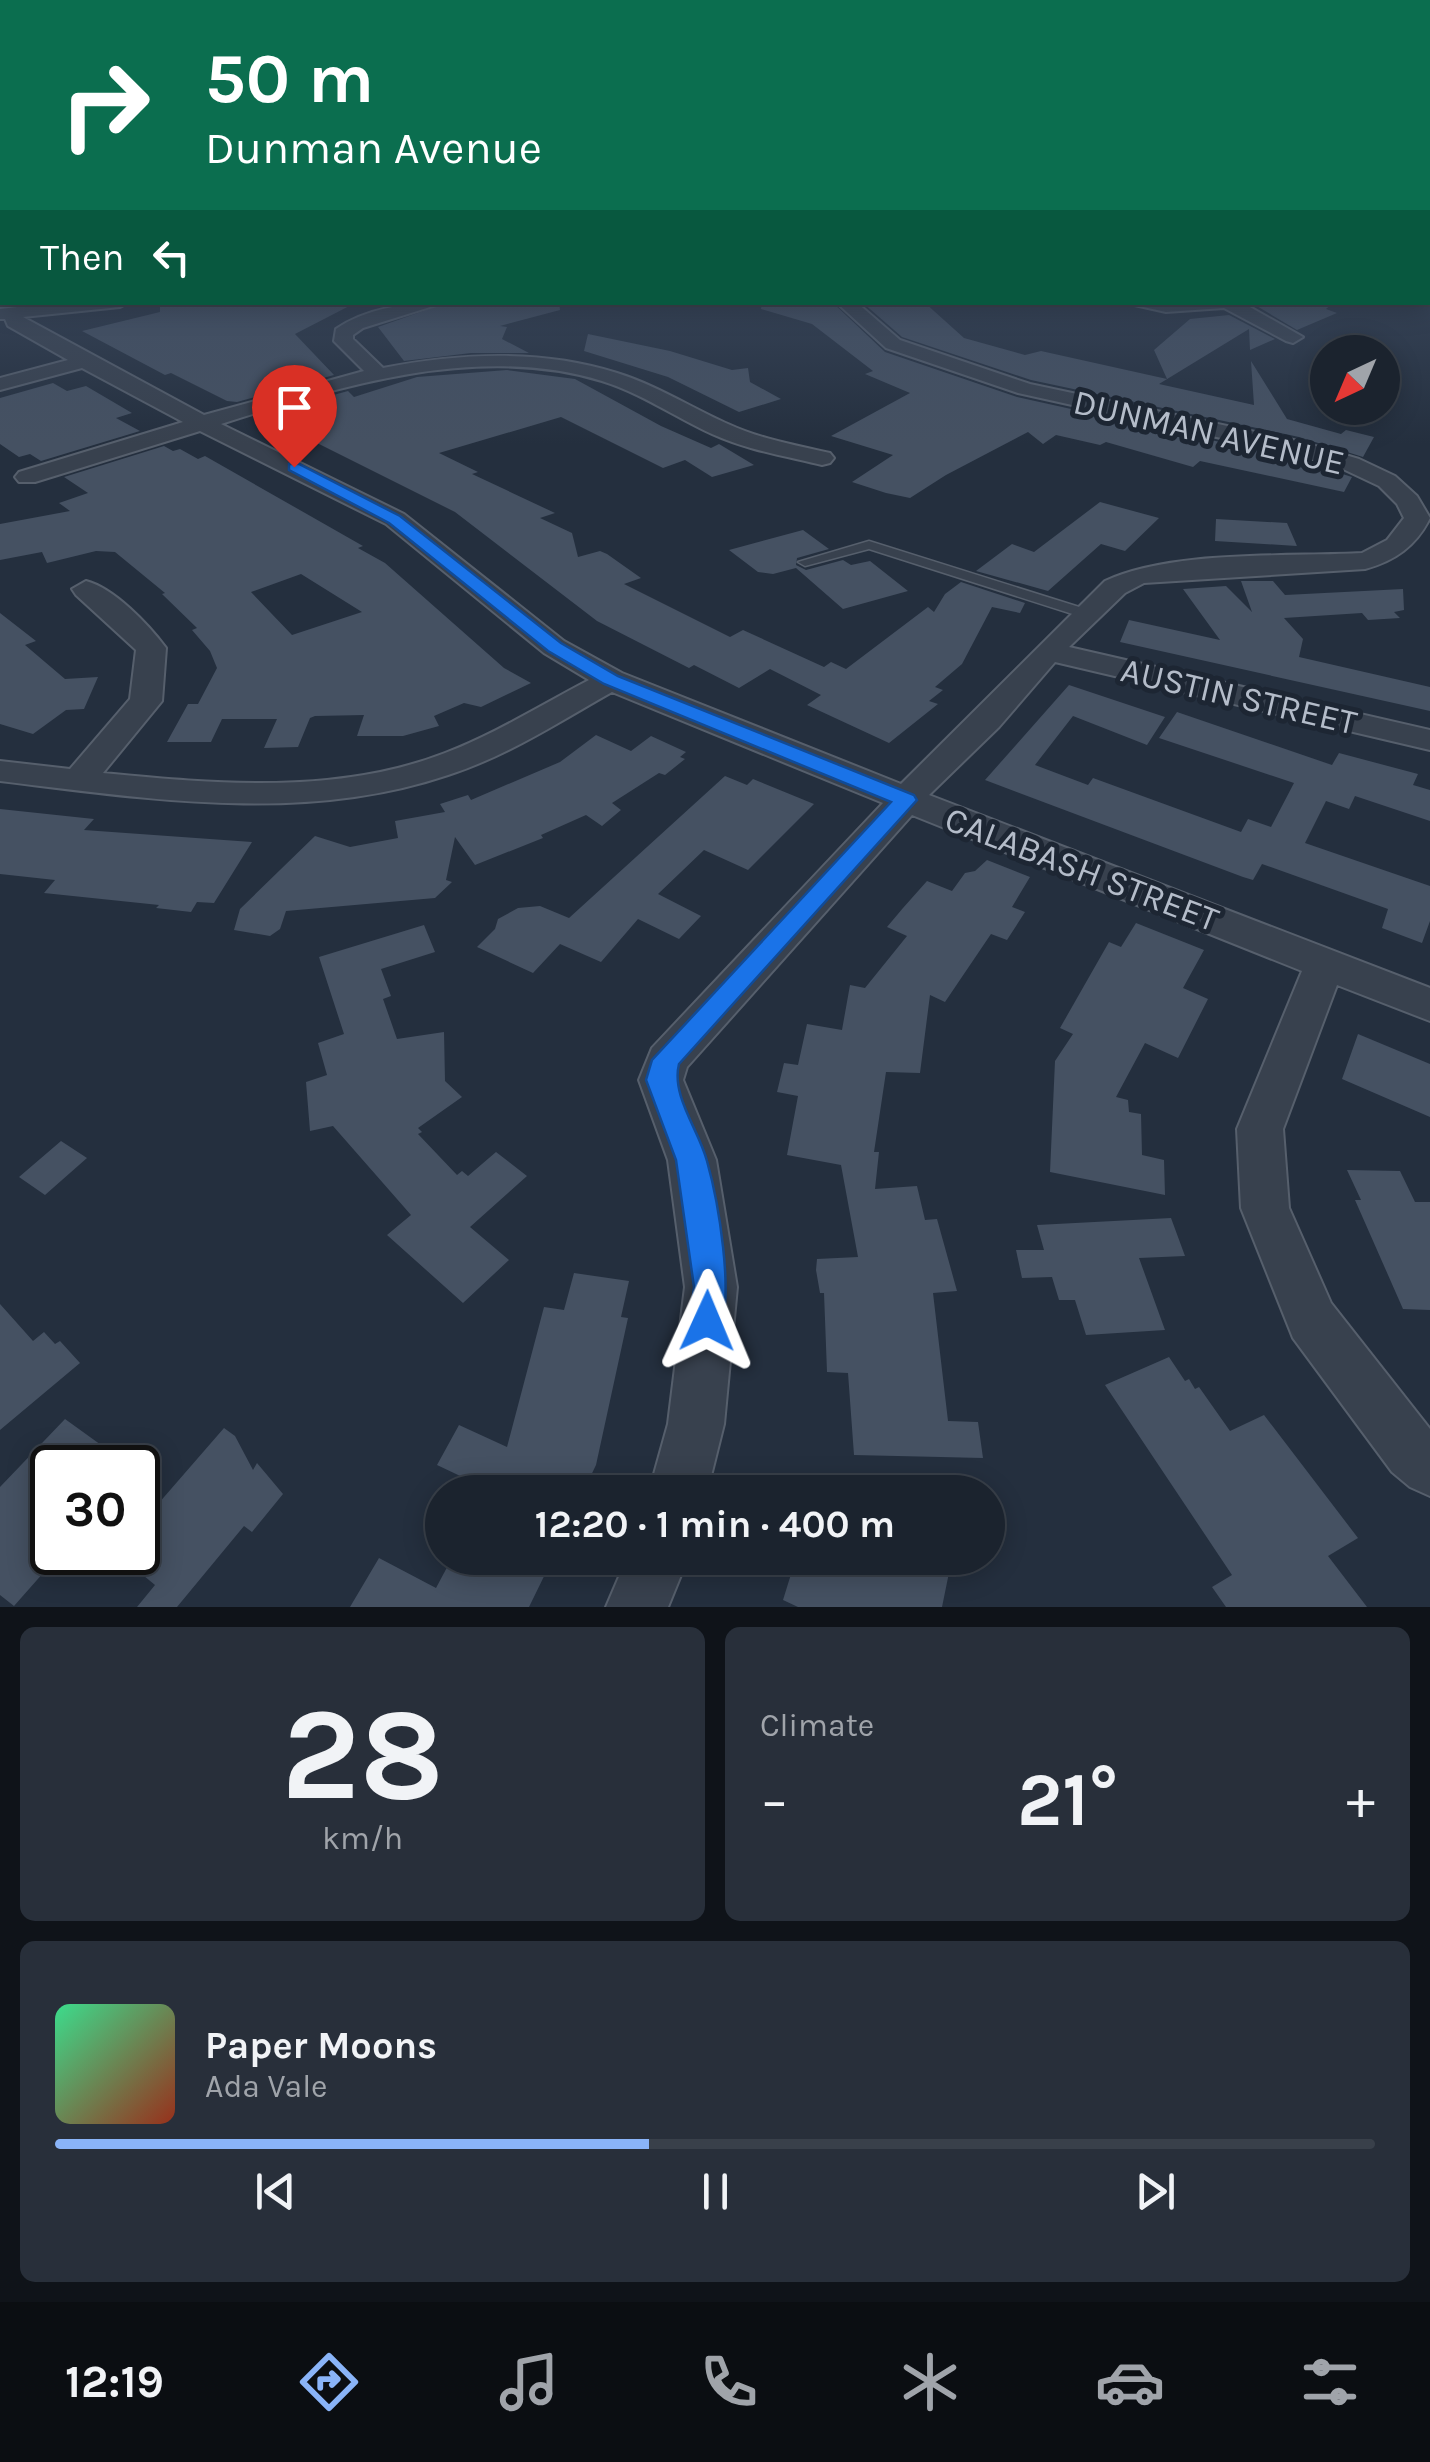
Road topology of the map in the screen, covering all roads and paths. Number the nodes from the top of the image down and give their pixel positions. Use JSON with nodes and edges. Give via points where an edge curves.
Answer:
{"nodes":[{"id":1,"x":92,"y":305,"type":"edge"},
{"id":2,"x":425,"y":305,"type":"edge"},
{"id":3,"x":848,"y":305,"type":"edge"},
{"id":4,"x":1148,"y":305,"type":"edge"},
{"id":5,"x":1203,"y":305,"type":"edge"},
{"id":6,"x":1232,"y":305,"type":"edge"},
{"id":7,"x":6,"y":314,"type":"edge"},
{"id":8,"x":1293,"y":337,"type":"dead end"},
{"id":9,"x":85,"y":361,"type":"junction"},
{"id":10,"x":376,"y":372,"type":"junction"},
{"id":11,"x":0,"y":384,"type":"edge"},
{"id":12,"x":205,"y":422,"type":"junction"},
{"id":13,"x":822,"y":458,"type":"dead end"},
{"id":14,"x":28,"y":476,"type":"dead end"},
{"id":15,"x":805,"y":562,"type":"dead end"},
{"id":16,"x":86,"y":590,"type":"dead end"},
{"id":17,"x":1087,"y":614,"type":"junction"},
{"id":18,"x":1048,"y":651,"type":"junction"},
{"id":19,"x":611,"y":680,"type":"junction"},
{"id":20,"x":1430,"y":740,"type":"edge"},
{"id":21,"x":0,"y":771,"type":"edge"},
{"id":22,"x":80,"y":780,"type":"junction"},
{"id":23,"x":906,"y":800,"type":"junction"},
{"id":24,"x":1325,"y":964,"type":"junction"},
{"id":25,"x":1430,"y":1005,"type":"edge"},
{"id":26,"x":1430,"y":1467,"type":"edge"},
{"id":27,"x":682,"y":1475,"type":"edge"},
{"id":28,"x":650,"y":1575,"type":"edge"},
{"id":29,"x":636,"y":1607,"type":"edge"}],
"edges":[{"from":1,"to":7,"type":"street"},
{"from":2,"to":10,"type":"street","via":[[342,333]]},
{"from":3,"to":17,"type":"street","name":"DUNMAN AVENUE","via":[[893,344],[1025,390],[1351,464],[1387,482],[1417,518],[1408,537],[1365,561],[1164,570],[1115,587]]},
{"from":4,"to":5,"type":"street"},
{"from":6,"to":8,"type":"street"},
{"from":7,"to":9,"type":"street","name":"CALABASH STREET"},
{"from":9,"to":11,"type":"street"},
{"from":9,"to":12,"type":"street","name":"CALABASH STREET"},
{"from":10,"to":12,"type":"street"},
{"from":10,"to":13,"type":"street","via":[[475,363],[570,368],[638,386],[723,430]]},
{"from":12,"to":14,"type":"street"},
{"from":12,"to":19,"type":"street","name":"CALABASH STREET","via":[[394,520],[554,647]]},
{"from":15,"to":17,"type":"lane","via":[[869,545]]},
{"from":16,"to":22,"type":"street","via":[[151,648],[146,701]]},
{"from":17,"to":18,"type":"street","name":"DUNMAN AVENUE"},
{"from":18,"to":20,"type":"street","name":"AUSTIN STREET"},
{"from":18,"to":23,"type":"street","name":"DUNMAN AVENUE"},
{"from":19,"to":22,"type":"street","via":[[478,752],[430,770],[334,789],[237,794]]},
{"from":19,"to":23,"type":"street","name":"CALABASH STREET"},
{"from":21,"to":22,"type":"street"},
{"from":23,"to":24,"type":"street","name":"CALABASH STREET"},
{"from":23,"to":27,"type":"street","name":"DUNMAN AVENUE","via":[[666,1060],[661,1080],[692,1160],[710,1287],[696,1424]]},
{"from":24,"to":25,"type":"street","name":"CALABASH STREET"},
{"from":24,"to":26,"type":"street","via":[[1260,1129],[1265,1208],[1312,1320]]},
{"from":28,"to":29,"type":"street"}]}
